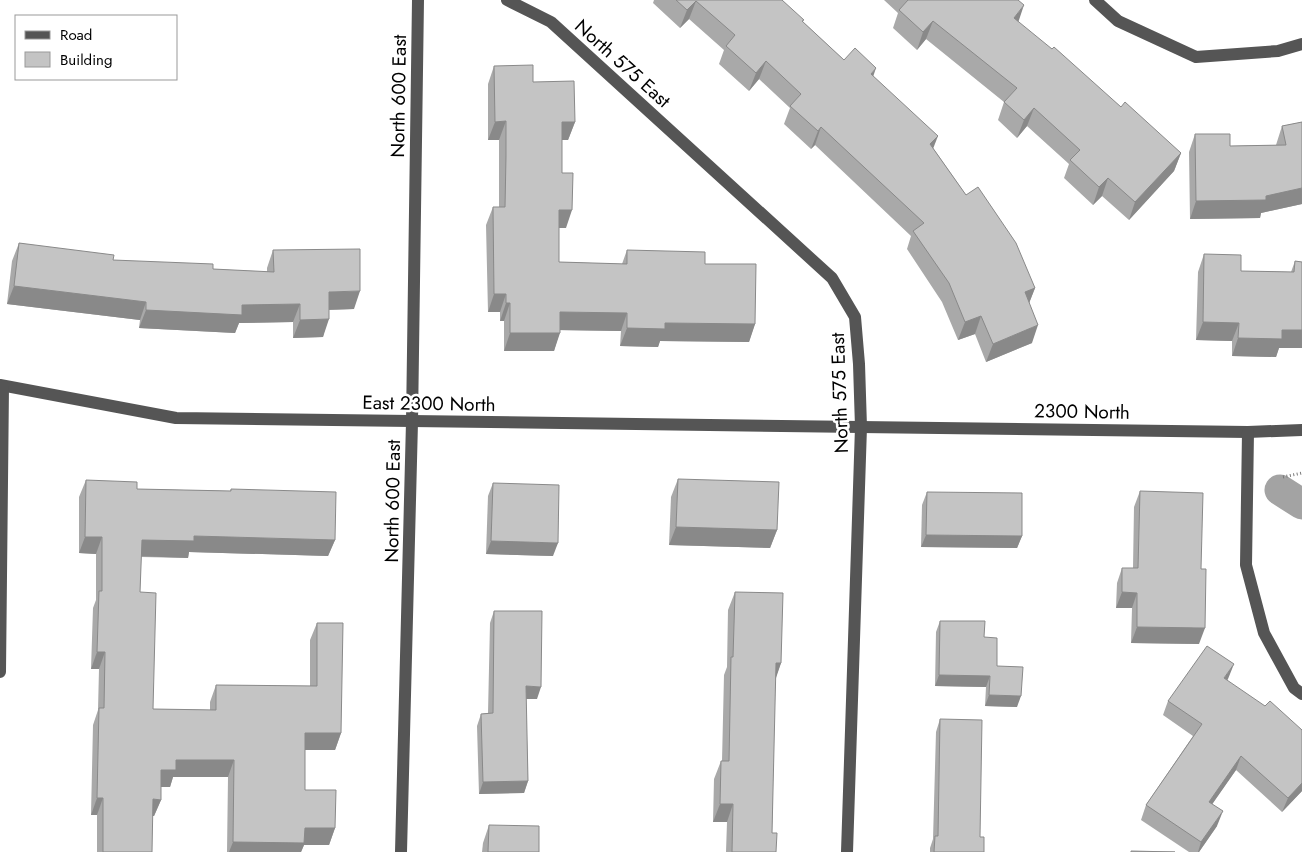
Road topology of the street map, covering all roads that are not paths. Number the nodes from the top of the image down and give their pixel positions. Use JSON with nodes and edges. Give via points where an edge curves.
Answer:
{"nodes":[{"id":1,"x":418,"y":0,"type":"edge"},
{"id":2,"x":506,"y":0,"type":"edge"},
{"id":3,"x":1095,"y":0,"type":"edge"},
{"id":4,"x":1302,"y":44,"type":"edge"},
{"id":5,"x":2,"y":385,"type":"edge"},
{"id":6,"x":412,"y":422,"type":"junction"},
{"id":7,"x":861,"y":427,"type":"junction"},
{"id":8,"x":1302,"y":430,"type":"edge"},
{"id":9,"x":1248,"y":432,"type":"junction"},
{"id":10,"x":0,"y":672,"type":"edge"},
{"id":11,"x":1302,"y":694,"type":"edge"},
{"id":12,"x":401,"y":852,"type":"edge"},
{"id":13,"x":846,"y":852,"type":"edge"}],
"edges":[{"from":1,"to":6,"type":"street","name":"North 600 East"},
{"from":2,"to":7,"type":"street","name":"North 575 East","via":[[551,22],[832,278],[855,317]]},
{"from":3,"to":4,"type":"street","via":[[1118,21],[1196,57],[1278,51]]},
{"from":5,"to":6,"type":"street","name":"East 2300 North","via":[[176,418]]},
{"from":5,"to":10,"type":"street"},
{"from":6,"to":7,"type":"street","name":"East 2300 North"},
{"from":6,"to":12,"type":"street","name":"North 600 East"},
{"from":7,"to":9,"type":"street","name":"2300 North"},
{"from":7,"to":13,"type":"street","name":"North 575 East"},
{"from":8,"to":9,"type":"street","name":"2300 North"},
{"from":9,"to":11,"type":"street","via":[[1246,565],[1264,633],[1294,688]]}]}
